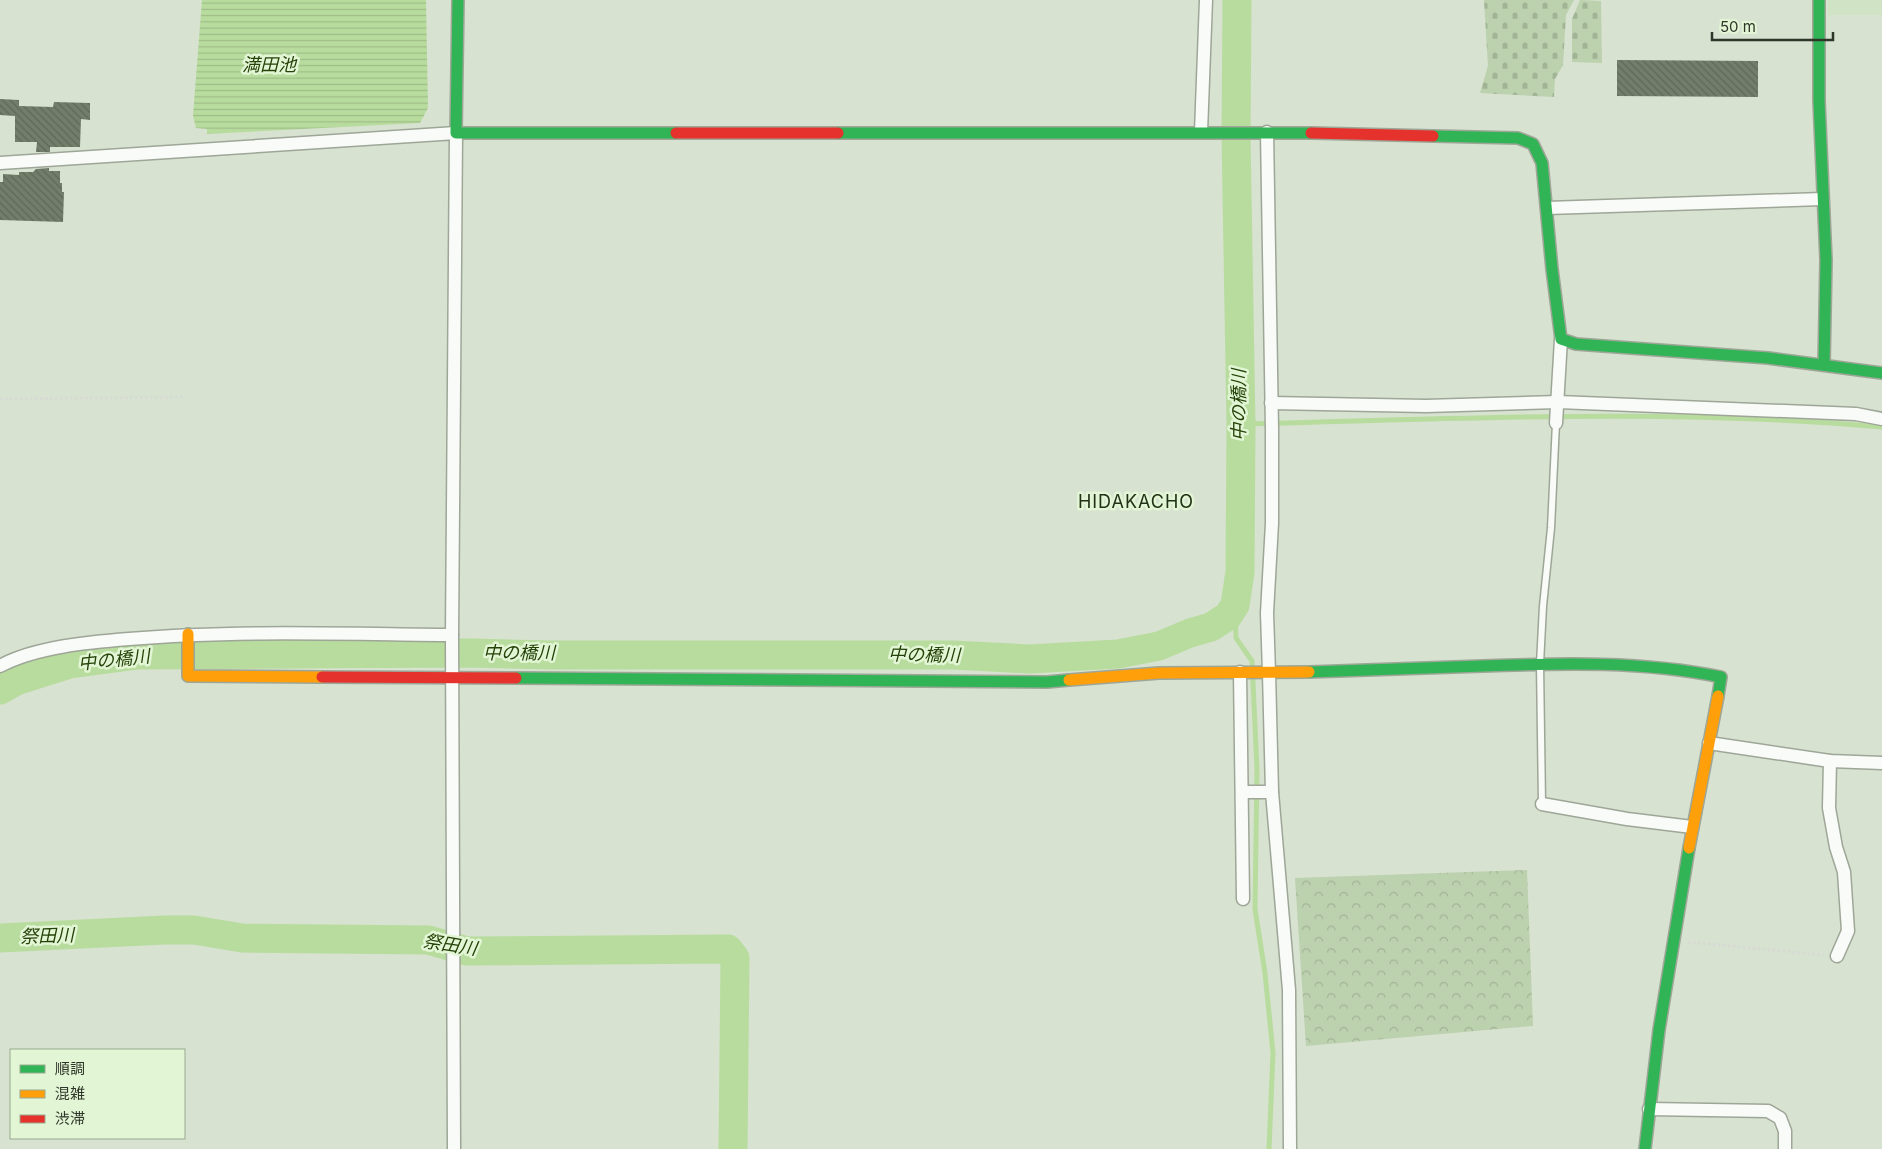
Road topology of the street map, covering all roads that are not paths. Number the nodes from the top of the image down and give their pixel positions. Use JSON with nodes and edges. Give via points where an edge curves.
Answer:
{"nodes":[{"id":1,"x":458,"y":0,"type":"edge"},
{"id":2,"x":1206,"y":0,"type":"edge"},
{"id":3,"x":1819,"y":0,"type":"edge"},
{"id":4,"x":1201,"y":132,"type":"junction"},
{"id":5,"x":1267,"y":132,"type":"junction"},
{"id":6,"x":456,"y":133,"type":"junction"},
{"id":7,"x":0,"y":163,"type":"edge"},
{"id":8,"x":1822,"y":199,"type":"junction"},
{"id":9,"x":1547,"y":208,"type":"junction"},
{"id":10,"x":1561,"y":339,"type":"junction"},
{"id":11,"x":1824,"y":365,"type":"junction"},
{"id":12,"x":1882,"y":373,"type":"edge"},
{"id":13,"x":1557,"y":405,"type":"junction"},
{"id":14,"x":1271,"y":407,"type":"junction"},
{"id":15,"x":1882,"y":419,"type":"edge"},
{"id":16,"x":1556,"y":423,"type":"joint"},
{"id":17,"x":452,"y":636,"type":"junction"},
{"id":18,"x":188,"y":637,"type":"junction"},
{"id":19,"x":1540,"y":664,"type":"junction"},
{"id":20,"x":0,"y":666,"type":"edge"},
{"id":21,"x":1254,"y":672,"type":"junction"},
{"id":22,"x":452,"y":675,"type":"junction"},
{"id":23,"x":1709,"y":743,"type":"junction"},
{"id":24,"x":1830,"y":761,"type":"junction"},
{"id":25,"x":1882,"y":763,"type":"edge"},
{"id":26,"x":1246,"y":792,"type":"junction"},
{"id":27,"x":1269,"y":792,"type":"junction"},
{"id":28,"x":1542,"y":804,"type":"joint"},
{"id":29,"x":1692,"y":828,"type":"junction"},
{"id":30,"x":1243,"y":900,"type":"dead end"},
{"id":31,"x":1837,"y":956,"type":"road end"},
{"id":32,"x":1649,"y":1109,"type":"junction"},
{"id":33,"x":454,"y":1149,"type":"edge"},
{"id":34,"x":1290,"y":1149,"type":"edge"},
{"id":35,"x":1646,"y":1149,"type":"edge"},
{"id":36,"x":1785,"y":1149,"type":"edge"}],
"edges":[{"from":1,"to":6,"type":"street"},
{"from":2,"to":4,"type":"street"},
{"from":3,"to":8,"type":"street"},
{"from":4,"to":5,"type":"street"},
{"from":4,"to":6,"type":"street"},
{"from":5,"to":9,"type":"street","via":[[1518,138],[1533,144],[1542,163]]},
{"from":5,"to":14,"type":"street"},
{"from":6,"to":7,"type":"street"},
{"from":6,"to":17,"type":"street"},
{"from":8,"to":9,"type":"street"},
{"from":8,"to":11,"type":"street","via":[[1826,260]]},
{"from":9,"to":10,"type":"street"},
{"from":10,"to":11,"type":"street","via":[[1576,344]]},
{"from":10,"to":13,"type":"street"},
{"from":11,"to":12,"type":"street"},
{"from":13,"to":14,"type":"street"},
{"from":13,"to":15,"type":"street","via":[[1856,414]]},
{"from":13,"to":16,"type":"street"},
{"from":14,"to":21,"type":"street","via":[[1272,523],[1268,613]]},
{"from":16,"to":19,"type":"lane"},
{"from":17,"to":18,"type":"street"},
{"from":17,"to":22,"type":"street"},
{"from":18,"to":20,"type":"street","via":[[95,642],[39,652]]},
{"from":18,"to":22,"type":"street","via":[[188,676]]},
{"from":19,"to":21,"type":"street"},
{"from":19,"to":23,"type":"street","via":[[1605,664],[1686,670],[1721,677]]},
{"from":19,"to":28,"type":"lane"},
{"from":21,"to":22,"type":"street","via":[[1159,673],[1047,682]]},
{"from":21,"to":26,"type":"street"},
{"from":21,"to":27,"type":"street"},
{"from":22,"to":33,"type":"street"},
{"from":23,"to":24,"type":"street"},
{"from":23,"to":29,"type":"street"},
{"from":24,"to":25,"type":"street"},
{"from":24,"to":31,"type":"street","via":[[1829,808],[1844,872],[1848,931]]},
{"from":26,"to":27,"type":"street"},
{"from":26,"to":30,"type":"street"},
{"from":27,"to":34,"type":"street","via":[[1290,990]]},
{"from":28,"to":29,"type":"street"},
{"from":29,"to":32,"type":"street","via":[[1672,940]]},
{"from":32,"to":35,"type":"street"},
{"from":32,"to":36,"type":"street","via":[[1768,1112],[1780,1118],[1785,1131]]}]}
